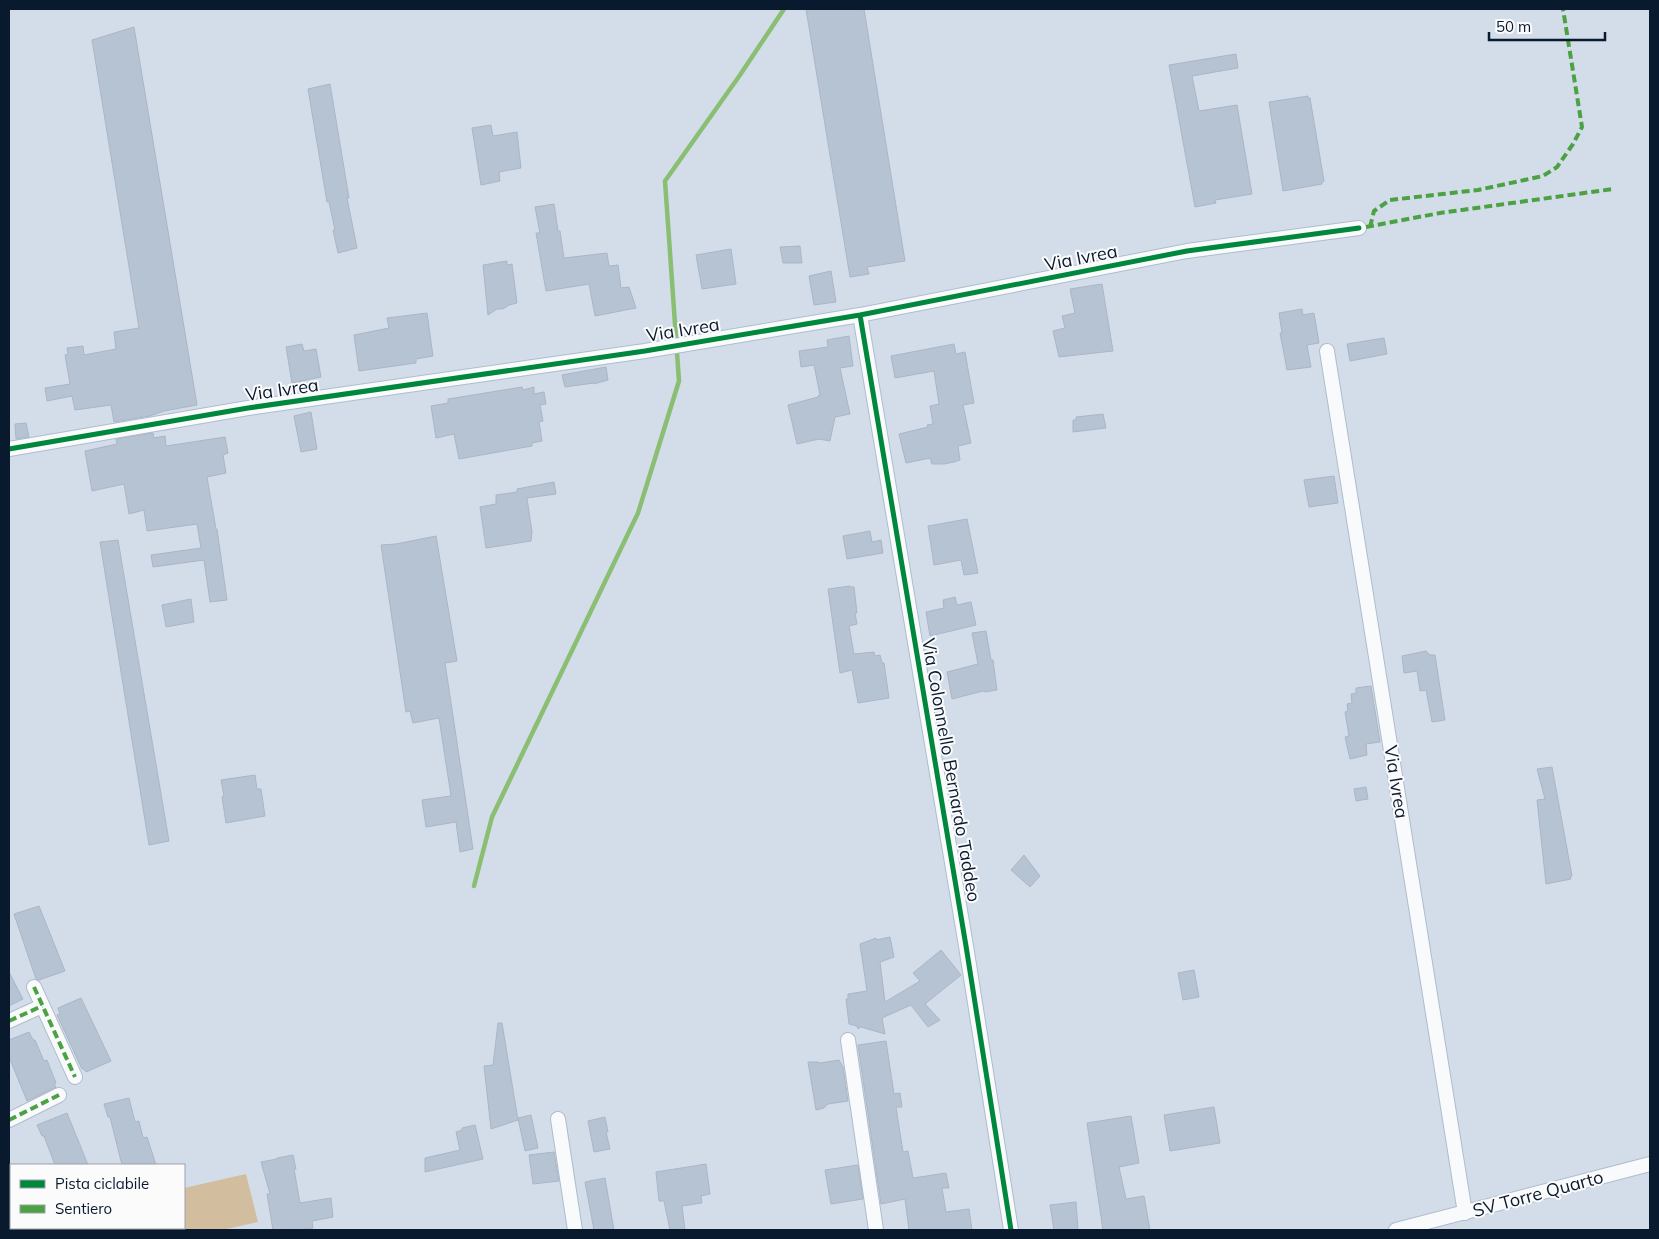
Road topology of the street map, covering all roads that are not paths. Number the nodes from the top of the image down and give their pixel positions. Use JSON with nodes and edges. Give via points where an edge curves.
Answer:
{"nodes":[{"id":1,"x":1359,"y":228,"type":"dead end"},
{"id":2,"x":860,"y":315,"type":"junction"},
{"id":3,"x":1328,"y":352,"type":"dead end"},
{"id":4,"x":9,"y":449,"type":"edge"},
{"id":5,"x":34,"y":987,"type":"dead end"},
{"id":6,"x":42,"y":1006,"type":"junction"},
{"id":7,"x":9,"y":1021,"type":"edge"},
{"id":8,"x":848,"y":1040,"type":"dead end"},
{"id":9,"x":75,"y":1077,"type":"dead end"},
{"id":10,"x":59,"y":1095,"type":"dead end"},
{"id":11,"x":558,"y":1119,"type":"dead end"},
{"id":12,"x":9,"y":1120,"type":"edge"},
{"id":13,"x":1650,"y":1164,"type":"edge"},
{"id":14,"x":1465,"y":1213,"type":"junction"},
{"id":15,"x":575,"y":1230,"type":"edge"},
{"id":16,"x":876,"y":1230,"type":"edge"},
{"id":17,"x":1011,"y":1230,"type":"edge"},
{"id":18,"x":1396,"y":1230,"type":"edge"}],
"edges":[{"from":1,"to":2,"type":"street","name":"Via Ivrea","via":[[1187,252]]},
{"from":2,"to":4,"type":"street","name":"Via Ivrea","via":[[645,351],[248,408]]},
{"from":2,"to":17,"type":"street","name":"Via Colonnello Bernardo Taddeo"},
{"from":3,"to":14,"type":"street","name":"Via Ivrea"},
{"from":5,"to":6,"type":"street"},
{"from":6,"to":7,"type":"street"},
{"from":6,"to":9,"type":"street"},
{"from":8,"to":16,"type":"street"},
{"from":10,"to":12,"type":"street"},
{"from":11,"to":15,"type":"street"},
{"from":13,"to":14,"type":"street","name":"SV Torre Quarto"},
{"from":14,"to":18,"type":"street","name":"SV Torre Quarto"}]}
